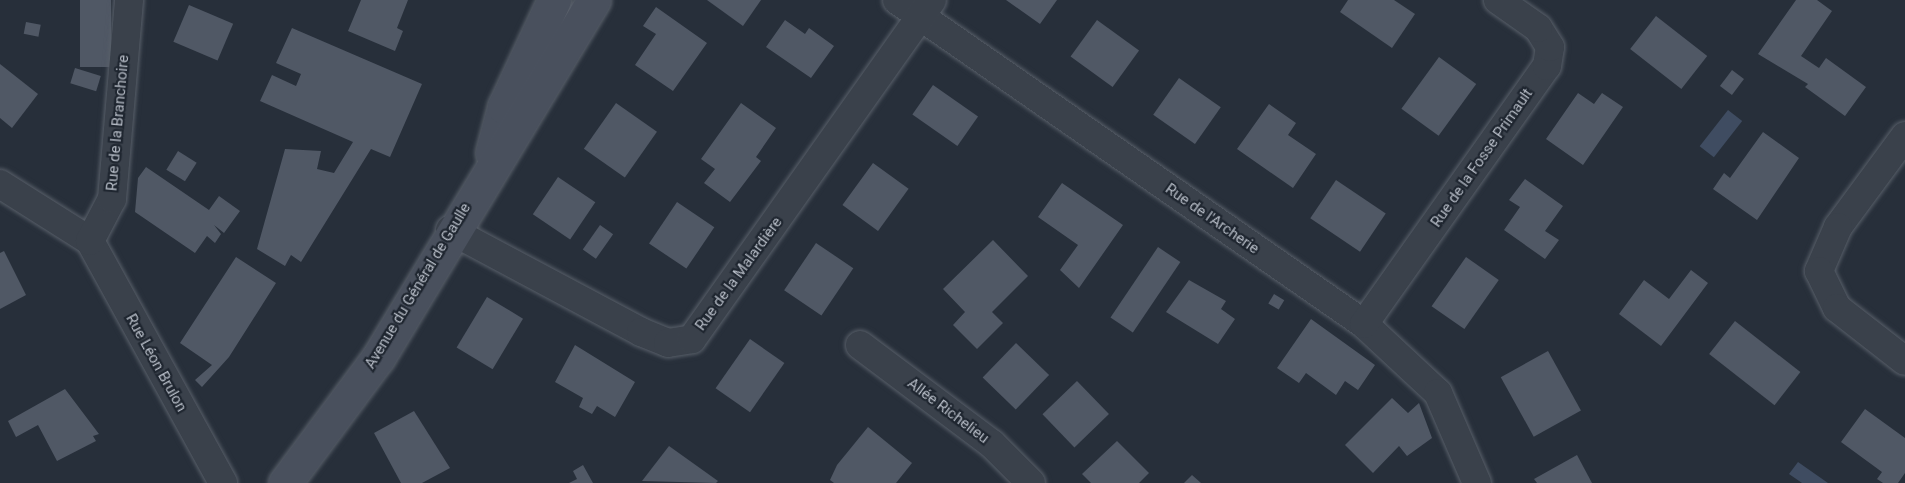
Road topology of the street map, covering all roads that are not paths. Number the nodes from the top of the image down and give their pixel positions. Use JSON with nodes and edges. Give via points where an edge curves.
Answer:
{"nodes":[{"id":1,"x":129,"y":0,"type":"edge"},
{"id":2,"x":554,"y":0,"type":"edge"},
{"id":3,"x":594,"y":0,"type":"edge"},
{"id":4,"x":897,"y":0,"type":"edge"},
{"id":5,"x":1498,"y":0,"type":"edge"},
{"id":6,"x":926,"y":8,"type":"edge"},
{"id":7,"x":1905,"y":136,"type":"edge"},
{"id":8,"x":485,"y":175,"type":"junction"},
{"id":9,"x":0,"y":184,"type":"edge"},
{"id":10,"x":450,"y":230,"type":"junction"},
{"id":11,"x":90,"y":241,"type":"junction"},
{"id":12,"x":1364,"y":324,"type":"junction"},
{"id":13,"x":860,"y":345,"type":"dead end"},
{"id":14,"x":1905,"y":361,"type":"edge"},
{"id":15,"x":224,"y":483,"type":"edge"},
{"id":16,"x":285,"y":483,"type":"edge"},
{"id":17,"x":1031,"y":483,"type":"edge"},
{"id":18,"x":1478,"y":483,"type":"edge"}],
"edges":[{"from":1,"to":11,"type":"street","name":"Rue de la Branchoire","via":[[112,199]]},
{"from":2,"to":8,"type":"street","name":"Avenue du Général de Gaulle","via":[[504,107]]},
{"from":3,"to":8,"type":"street","name":"Avenue du Général de Gaulle","via":[[525,120]]},
{"from":4,"to":6,"type":"street","name":"Rue de l'Archerie"},
{"from":5,"to":12,"type":"street","name":"Rue de la Fosse Primault","via":[[1538,28],[1550,47],[1547,66]]},
{"from":6,"to":10,"type":"street","name":"Rue de la Malardière","via":[[692,339],[668,343],[641,332]]},
{"from":6,"to":12,"type":"street","name":"Rue de l'Archerie"},
{"from":7,"to":14,"type":"street","via":[[1838,227],[1821,256],[1819,271],[1837,308]]},
{"from":8,"to":10,"type":"street","name":"Avenue du Général de Gaulle"},
{"from":9,"to":11,"type":"street"},
{"from":10,"to":16,"type":"street","name":"Avenue du Général de Gaulle","via":[[378,358]]},
{"from":11,"to":15,"type":"street","name":"Rue Léon Brulon"},
{"from":12,"to":18,"type":"street","name":"Rue de l'Archerie","via":[[1437,393]]},
{"from":13,"to":17,"type":"street","name":"Allée Richelieu","via":[[992,444]]}]}
